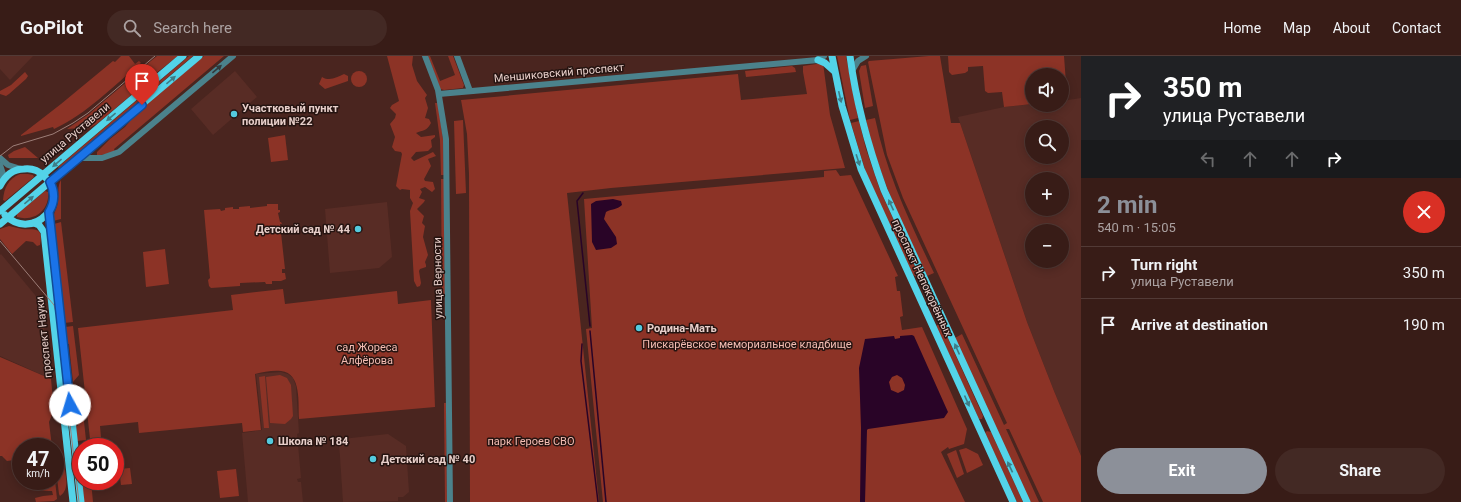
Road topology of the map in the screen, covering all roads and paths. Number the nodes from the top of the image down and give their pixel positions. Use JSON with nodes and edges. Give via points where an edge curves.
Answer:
{"nodes":[{"id":1,"x":183,"y":56,"type":"edge"},
{"id":2,"x":200,"y":56,"type":"edge"},
{"id":3,"x":233,"y":56,"type":"edge"},
{"id":4,"x":425,"y":56,"type":"edge"},
{"id":5,"x":457,"y":56,"type":"edge"},
{"id":6,"x":832,"y":56,"type":"edge"},
{"id":7,"x":850,"y":56,"type":"edge"},
{"id":8,"x":866,"y":56,"type":"edge"},
{"id":9,"x":821,"y":58,"type":"edge"},
{"id":10,"x":834,"y":71,"type":"junction"},
{"id":11,"x":852,"y":71,"type":"junction"},
{"id":12,"x":470,"y":91,"type":"junction"},
{"id":13,"x":439,"y":94,"type":"junction"},
{"id":14,"x":0,"y":158,"type":"edge"},
{"id":15,"x":79,"y":158,"type":"junction"},
{"id":16,"x":0,"y":165,"type":"edge"},
{"id":17,"x":23,"y":169,"type":"junction"},
{"id":18,"x":43,"y":174,"type":"junction"},
{"id":19,"x":50,"y":182,"type":"junction"},
{"id":20,"x":1,"y":184,"type":"edge"},
{"id":21,"x":0,"y":210,"type":"edge"},
{"id":22,"x":49,"y":212,"type":"junction"},
{"id":23,"x":8,"y":218,"type":"junction"},
{"id":24,"x":34,"y":223,"type":"junction"},
{"id":25,"x":0,"y":224,"type":"edge"},
{"id":26,"x":55,"y":265,"type":"junction"},
{"id":27,"x":47,"y":266,"type":"junction"},
{"id":28,"x":990,"y":422,"type":"junction"},
{"id":29,"x":979,"y":428,"type":"junction"},
{"id":30,"x":73,"y":502,"type":"edge"},
{"id":31,"x":81,"y":502,"type":"edge"},
{"id":32,"x":450,"y":502,"type":"edge"},
{"id":33,"x":1013,"y":502,"type":"edge"},
{"id":34,"x":1027,"y":502,"type":"edge"}],
"edges":[{"from":1,"to":18,"type":"main road","name":"улица Руставели","one_way":true},
{"from":15,"to":2,"type":"main road","name":"улица Руставели","one_way":true},
{"from":15,"to":3,"type":"street","one_way":true,"via":[[102,158],[119,152]]},
{"from":4,"to":13,"type":"street","name":"улица Верности"},
{"from":5,"to":12,"type":"street"},
{"from":6,"to":10,"type":"main road","name":"проспект Непокорённых"},
{"from":7,"to":11,"type":"main road","name":"проспект Непокорённых"},
{"from":8,"to":11,"type":"street","via":[[858,61]]},
{"from":9,"to":10,"type":"main road"},
{"from":9,"to":12,"type":"street","name":"Меншиковский проспект"},
{"from":10,"to":29,"type":"main road","name":"проспект Непокорённых","one_way":true,"via":[[861,169]]},
{"from":28,"to":11,"type":"main road","name":"проспект Непокорённых","one_way":true,"via":[[884,190],[868,142]]},
{"from":12,"to":13,"type":"street","name":"Меншиковский проспект"},
{"from":13,"to":32,"type":"street","name":"улица Верности","via":[[445,126],[446,152]]},
{"from":14,"to":17,"type":"street","via":[[8,165]]},
{"from":15,"to":19,"type":"main road","name":"улица Руставели"},
{"from":16,"to":20,"type":"street"},
{"from":17,"to":18,"type":"main road"},
{"from":17,"to":20,"type":"main road","via":[[10,173]]},
{"from":18,"to":19,"type":"main road"},
{"from":18,"to":21,"type":"main road","name":"улица Руставели"},
{"from":19,"to":22,"type":"main road","name":"проспект Науки","via":[[54,197]]},
{"from":23,"to":19,"type":"main road","name":"улица Руставели","one_way":true},
{"from":21,"to":23,"type":"main road"},
{"from":22,"to":24,"type":"main road"},
{"from":22,"to":26,"type":"main road","name":"проспект Науки"},
{"from":23,"to":24,"type":"main road","via":[[20,224]]},
{"from":23,"to":25,"type":"main road","name":"улица Руставели"},
{"from":24,"to":27,"type":"main road","name":"проспект Науки","via":[[44,232]]},
{"from":26,"to":27,"type":"main road"},
{"from":26,"to":31,"type":"main road","name":"проспект Науки"},
{"from":27,"to":30,"type":"main road","name":"проспект Науки"},
{"from":28,"to":29,"type":"main road"},
{"from":34,"to":28,"type":"main road","name":"проспект Непокорённых","one_way":true},
{"from":29,"to":33,"type":"main road","name":"проспект Непокорённых"}]}
